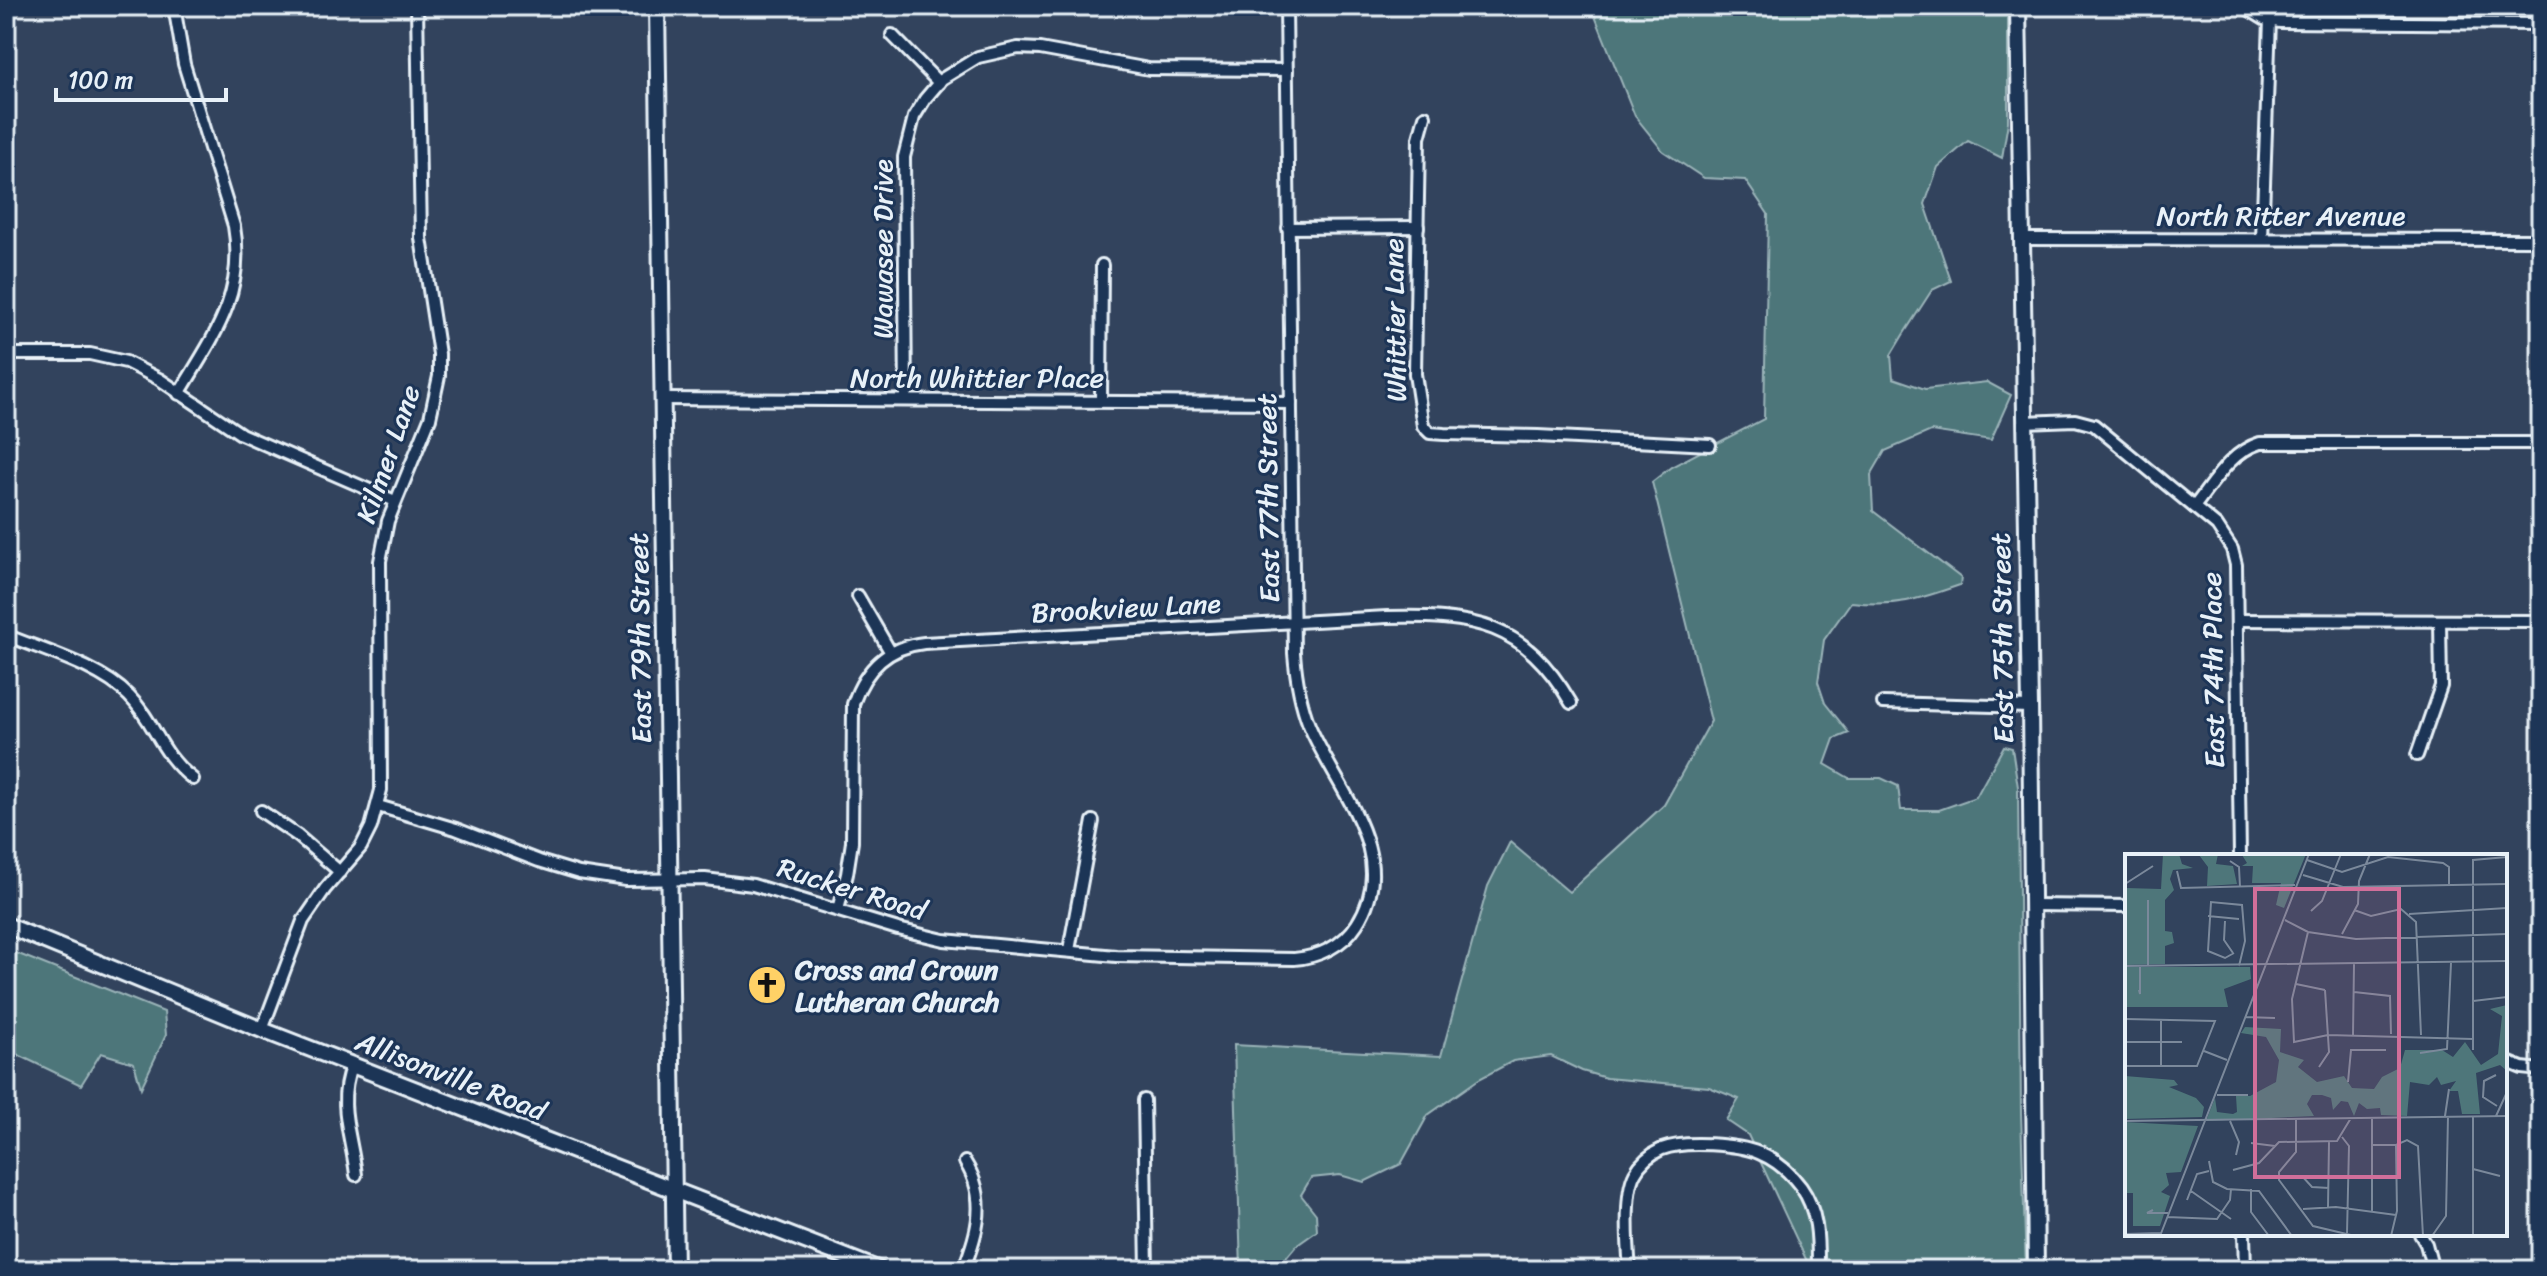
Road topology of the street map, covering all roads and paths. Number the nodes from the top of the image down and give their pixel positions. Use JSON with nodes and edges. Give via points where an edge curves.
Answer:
{"nodes":[{"id":1,"x":174,"y":6,"type":"edge"},
{"id":2,"x":417,"y":6,"type":"edge"},
{"id":3,"x":657,"y":6,"type":"edge"},
{"id":4,"x":1286,"y":6,"type":"edge"},
{"id":5,"x":2018,"y":6,"type":"edge"},
{"id":6,"x":2243,"y":6,"type":"edge"},
{"id":7,"x":2270,"y":20,"type":"junction"},
{"id":8,"x":2541,"y":24,"type":"edge"},
{"id":9,"x":892,"y":35,"type":"dead end"},
{"id":10,"x":1287,"y":70,"type":"junction"},
{"id":11,"x":939,"y":83,"type":"junction"},
{"id":12,"x":1425,"y":116,"type":"dead end"},
{"id":13,"x":1418,"y":227,"type":"junction"},
{"id":14,"x":1288,"y":228,"type":"junction"},
{"id":15,"x":2021,"y":239,"type":"junction"},
{"id":16,"x":2262,"y":239,"type":"junction"},
{"id":17,"x":2541,"y":240,"type":"edge"},
{"id":18,"x":1102,"y":265,"type":"dead end"},
{"id":19,"x":6,"y":354,"type":"edge"},
{"id":20,"x":179,"y":394,"type":"junction"},
{"id":21,"x":663,"y":399,"type":"junction"},
{"id":22,"x":906,"y":400,"type":"junction"},
{"id":23,"x":1101,"y":401,"type":"junction"},
{"id":24,"x":1291,"y":403,"type":"junction"},
{"id":25,"x":2024,"y":422,"type":"junction"},
{"id":26,"x":2541,"y":443,"type":"edge"},
{"id":27,"x":1710,"y":445,"type":"dead end"},
{"id":28,"x":395,"y":501,"type":"junction"},
{"id":29,"x":2194,"y":507,"type":"junction"},
{"id":30,"x":858,"y":596,"type":"dead end"},
{"id":31,"x":2237,"y":620,"type":"junction"},
{"id":32,"x":2440,"y":621,"type":"junction"},
{"id":33,"x":2541,"y":621,"type":"edge"},
{"id":34,"x":1293,"y":622,"type":"junction"},
{"id":35,"x":6,"y":635,"type":"edge"},
{"id":36,"x":891,"y":653,"type":"junction"},
{"id":37,"x":1571,"y":703,"type":"dead end"},
{"id":38,"x":1883,"y":703,"type":"dead end"},
{"id":39,"x":2030,"y":707,"type":"junction"},
{"id":40,"x":2417,"y":755,"type":"dead end"},
{"id":41,"x":193,"y":779,"type":"dead end"},
{"id":42,"x":378,"y":806,"type":"junction"},
{"id":43,"x":261,"y":811,"type":"dead end"},
{"id":44,"x":1093,"y":821,"type":"dead end"},
{"id":45,"x":2240,"y":854,"type":"edge"},
{"id":46,"x":340,"y":872,"type":"junction"},
{"id":47,"x":669,"y":880,"type":"junction"},
{"id":48,"x":2031,"y":905,"type":"junction"},
{"id":49,"x":2125,"y":906,"type":"edge"},
{"id":50,"x":838,"y":910,"type":"junction"},
{"id":51,"x":6,"y":925,"type":"edge"},
{"id":52,"x":1069,"y":950,"type":"junction"},
{"id":53,"x":1321,"y":953,"type":"joint"},
{"id":54,"x":262,"y":1030,"type":"junction"},
{"id":55,"x":2507,"y":1062,"type":"edge"},
{"id":56,"x":352,"y":1065,"type":"junction"},
{"id":57,"x":2541,"y":1070,"type":"edge"},
{"id":58,"x":1144,"y":1100,"type":"dead end"},
{"id":59,"x":965,"y":1162,"type":"dead end"},
{"id":60,"x":356,"y":1175,"type":"dead end"},
{"id":61,"x":674,"y":1191,"type":"junction"},
{"id":62,"x":2244,"y":1236,"type":"edge"},
{"id":63,"x":2421,"y":1236,"type":"edge"},
{"id":64,"x":675,"y":1270,"type":"edge"},
{"id":65,"x":880,"y":1270,"type":"edge"},
{"id":66,"x":963,"y":1270,"type":"edge"},
{"id":67,"x":1147,"y":1270,"type":"edge"},
{"id":68,"x":1630,"y":1270,"type":"edge"},
{"id":69,"x":1818,"y":1270,"type":"edge"},
{"id":70,"x":2036,"y":1270,"type":"edge"},
{"id":71,"x":2245,"y":1270,"type":"edge"},
{"id":72,"x":2433,"y":1270,"type":"edge"}],
"edges":[{"from":1,"to":20,"type":"street","via":[[184,64],[237,246],[228,307]]},
{"from":2,"to":28,"type":"street","name":"Kilmer Lane","via":[[421,238],[439,376],[430,418]]},
{"from":3,"to":21,"type":"street","name":"East 79th Street"},
{"from":4,"to":10,"type":"street","name":"East 77th Street"},
{"from":5,"to":15,"type":"street","name":"East 75th Street"},
{"from":6,"to":7,"type":"street"},
{"from":7,"to":8,"type":"street"},
{"from":7,"to":16,"type":"street"},
{"from":9,"to":11,"type":"street"},
{"from":10,"to":11,"type":"street","name":"Wawasee Drive","via":[[1149,69],[1018,48],[978,57]]},
{"from":10,"to":14,"type":"street","name":"East 77th Street"},
{"from":11,"to":22,"type":"street","name":"Wawasee Drive","via":[[914,117],[904,157]]},
{"from":12,"to":13,"type":"street","name":"Whittier Lane","via":[[1419,133]]},
{"from":13,"to":14,"type":"street"},
{"from":13,"to":27,"type":"street","name":"Whittier Lane","via":[[1415,374],[1423,426],[1430,433]]},
{"from":14,"to":24,"type":"street","name":"East 77th Street"},
{"from":15,"to":16,"type":"street","name":"North Ritter Avenue"},
{"from":15,"to":25,"type":"street","name":"East 75th Street"},
{"from":16,"to":17,"type":"street","name":"North Ritter Avenue"},
{"from":18,"to":23,"type":"street"},
{"from":19,"to":20,"type":"street","via":[[111,358],[146,371]]},
{"from":20,"to":28,"type":"street","via":[[265,447]]},
{"from":21,"to":22,"type":"street","name":"North Whittier Place"},
{"from":21,"to":47,"type":"street","name":"East 79th Street"},
{"from":22,"to":23,"type":"street","name":"North Whittier Place"},
{"from":23,"to":24,"type":"street","name":"North Whittier Place"},
{"from":24,"to":34,"type":"street","name":"East 77th Street"},
{"from":25,"to":29,"type":"street","name":"East 74th Place","via":[[2075,420],[2094,425]]},
{"from":25,"to":39,"type":"street","name":"East 75th Street"},
{"from":26,"to":29,"type":"street","via":[[2260,443],[2232,459]]},
{"from":28,"to":42,"type":"street","name":"Kilmer Lane","via":[[379,572]]},
{"from":29,"to":31,"type":"street","name":"East 74th Place","via":[[2217,526],[2232,549]]},
{"from":30,"to":36,"type":"street"},
{"from":31,"to":32,"type":"street"},
{"from":31,"to":45,"type":"street","name":"East 74th Place"},
{"from":32,"to":33,"type":"street"},
{"from":32,"to":40,"type":"street","via":[[2441,686]]},
{"from":34,"to":36,"type":"street","name":"Brookview Lane","via":[[924,643]]},
{"from":34,"to":37,"type":"street","name":"Brookview Lane","via":[[1437,616],[1470,621],[1529,650]]},
{"from":34,"to":53,"type":"street","name":"East 77th Street","via":[[1299,696],[1309,726],[1359,817],[1371,870],[1368,902],[1355,927]]},
{"from":35,"to":41,"type":"street","via":[[118,686],[141,711],[166,754]]},
{"from":36,"to":50,"type":"street","via":[[866,674],[853,704],[852,842]]},
{"from":38,"to":39,"type":"street"},
{"from":39,"to":48,"type":"street","name":"East 75th Street"},
{"from":42,"to":46,"type":"street","name":"Kilmer Lane","via":[[361,847]]},
{"from":42,"to":47,"type":"street","name":"Rucker Road","via":[[569,870],[616,879]]},
{"from":43,"to":46,"type":"street"},
{"from":44,"to":52,"type":"street"},
{"from":46,"to":54,"type":"street","name":"Kilmer Lane","via":[[303,921]]},
{"from":47,"to":50,"type":"street","name":"Rucker Road","via":[[753,885]]},
{"from":47,"to":61,"type":"street","name":"East 79th Street"},
{"from":48,"to":49,"type":"street"},
{"from":48,"to":70,"type":"street","name":"East 75th Street"},
{"from":50,"to":52,"type":"street","name":"Rucker Road","via":[[944,940]]},
{"from":51,"to":54,"type":"street","name":"Allisonville Road"},
{"from":52,"to":53,"type":"street","name":"Rucker Road","via":[[1116,956],[1289,959]]},
{"from":54,"to":56,"type":"street","name":"Allisonville Road"},
{"from":55,"to":57,"type":"street"},
{"from":56,"to":60,"type":"street","via":[[343,1108]]},
{"from":56,"to":61,"type":"street","name":"Allisonville Road"},
{"from":58,"to":67,"type":"street"},
{"from":59,"to":66,"type":"street","via":[[980,1203]]},
{"from":61,"to":64,"type":"street","name":"East 79th Street"},
{"from":61,"to":65,"type":"street","name":"Allisonville Road"},
{"from":62,"to":71,"type":"street"},
{"from":63,"to":72,"type":"street"},
{"from":68,"to":69,"type":"street","via":[[1629,1195],[1641,1164],[1668,1147],[1720,1145],[1766,1156],[1801,1187],[1816,1225]]}]}
